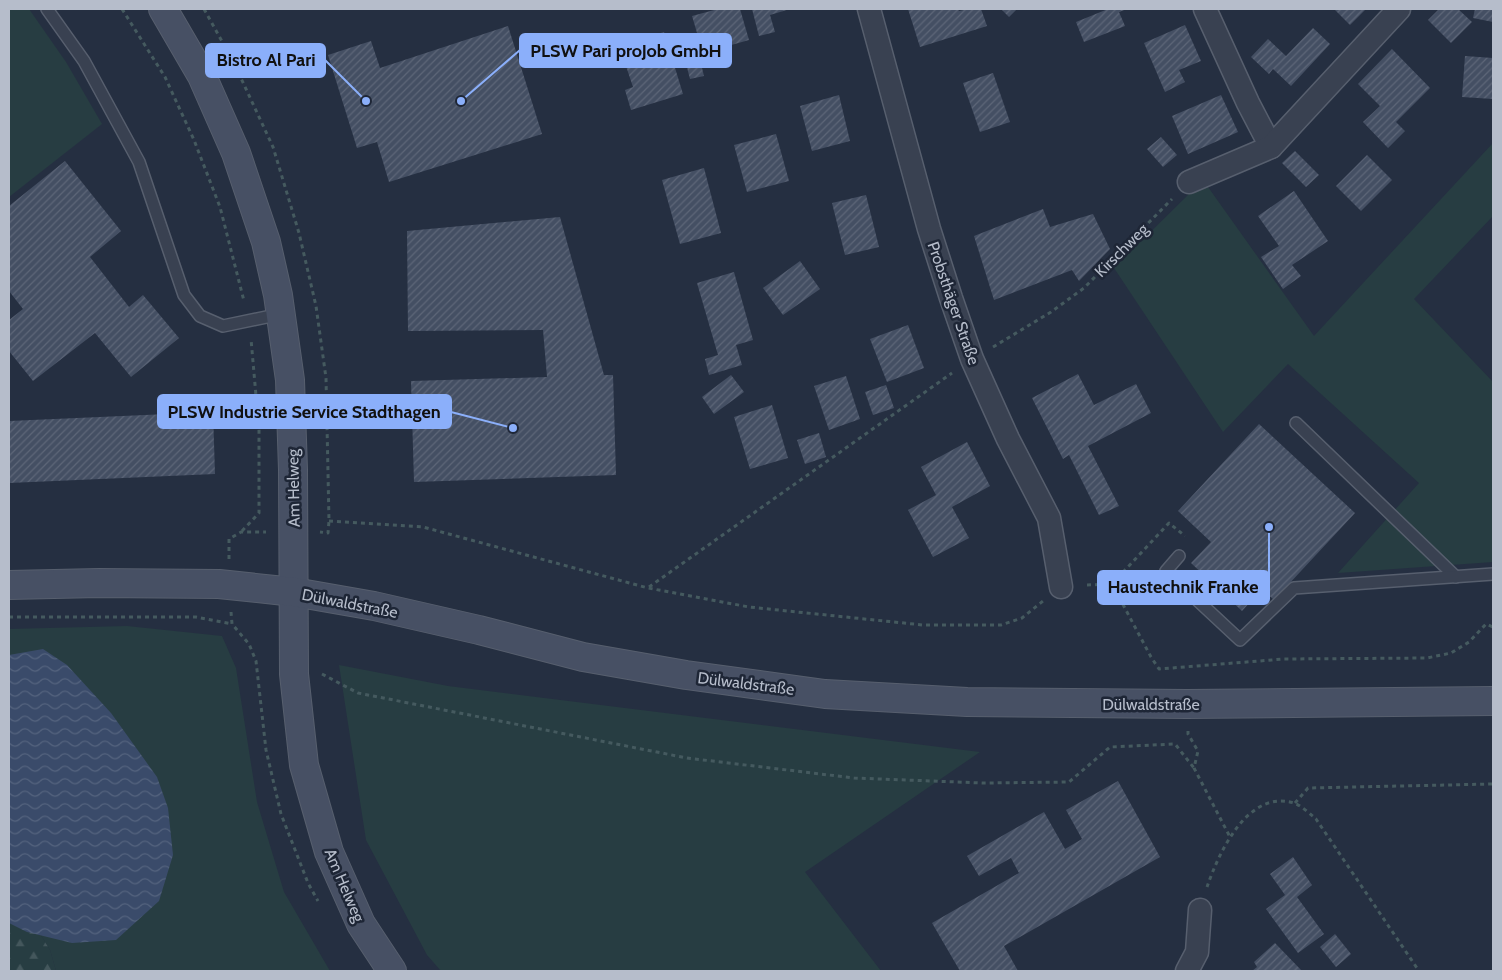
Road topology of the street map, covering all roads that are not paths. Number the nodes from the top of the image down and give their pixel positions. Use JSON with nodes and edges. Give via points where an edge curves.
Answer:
{"nodes":[{"id":1,"x":47,"y":9,"type":"edge"},
{"id":2,"x":163,"y":9,"type":"edge"},
{"id":3,"x":869,"y":9,"type":"edge"},
{"id":4,"x":1205,"y":9,"type":"edge"},
{"id":5,"x":1399,"y":9,"type":"edge"},
{"id":6,"x":1271,"y":147,"type":"junction"},
{"id":7,"x":1189,"y":182,"type":"road end"},
{"id":8,"x":281,"y":314,"type":"junction"},
{"id":9,"x":1296,"y":423,"type":"dead end"},
{"id":10,"x":1179,"y":556,"type":"road end"},
{"id":11,"x":1493,"y":574,"type":"edge"},
{"id":12,"x":1456,"y":577,"type":"junction"},
{"id":13,"x":9,"y":585,"type":"edge"},
{"id":14,"x":1062,"y":587,"type":"road end"},
{"id":15,"x":294,"y":592,"type":"junction"},
{"id":16,"x":1493,"y":701,"type":"edge"},
{"id":17,"x":1200,"y":910,"type":"road end"},
{"id":18,"x":392,"y":971,"type":"edge"},
{"id":19,"x":1187,"y":971,"type":"edge"}],
"edges":[{"from":1,"to":8,"type":"lane","via":[[84,62],[139,162],[184,295],[200,316],[223,326]]},
{"from":2,"to":8,"type":"street","name":"Am Helweg","via":[[202,76],[236,154],[266,242]]},
{"from":3,"to":14,"type":"street","name":"Probsthäger Straße","via":[[951,298],[972,359],[1049,518]]},
{"from":4,"to":6,"type":"street"},
{"from":5,"to":6,"type":"street"},
{"from":6,"to":7,"type":"street"},
{"from":8,"to":15,"type":"street","name":"Am Helweg","via":[[290,380]]},
{"from":9,"to":12,"type":"lane"},
{"from":10,"to":12,"type":"lane","via":[[1166,571],[1240,640],[1294,588]]},
{"from":11,"to":12,"type":"lane"},
{"from":13,"to":15,"type":"street","name":"Dülwaldstraße","via":[[230,584]]},
{"from":15,"to":16,"type":"street","name":"Dülwaldstraße","via":[[383,608],[583,657],[825,694],[997,703]]},
{"from":15,"to":18,"type":"street","name":"Am Helweg","via":[[294,674],[304,765],[329,852],[361,924]]},
{"from":17,"to":19,"type":"street","via":[[1197,952]]}]}
